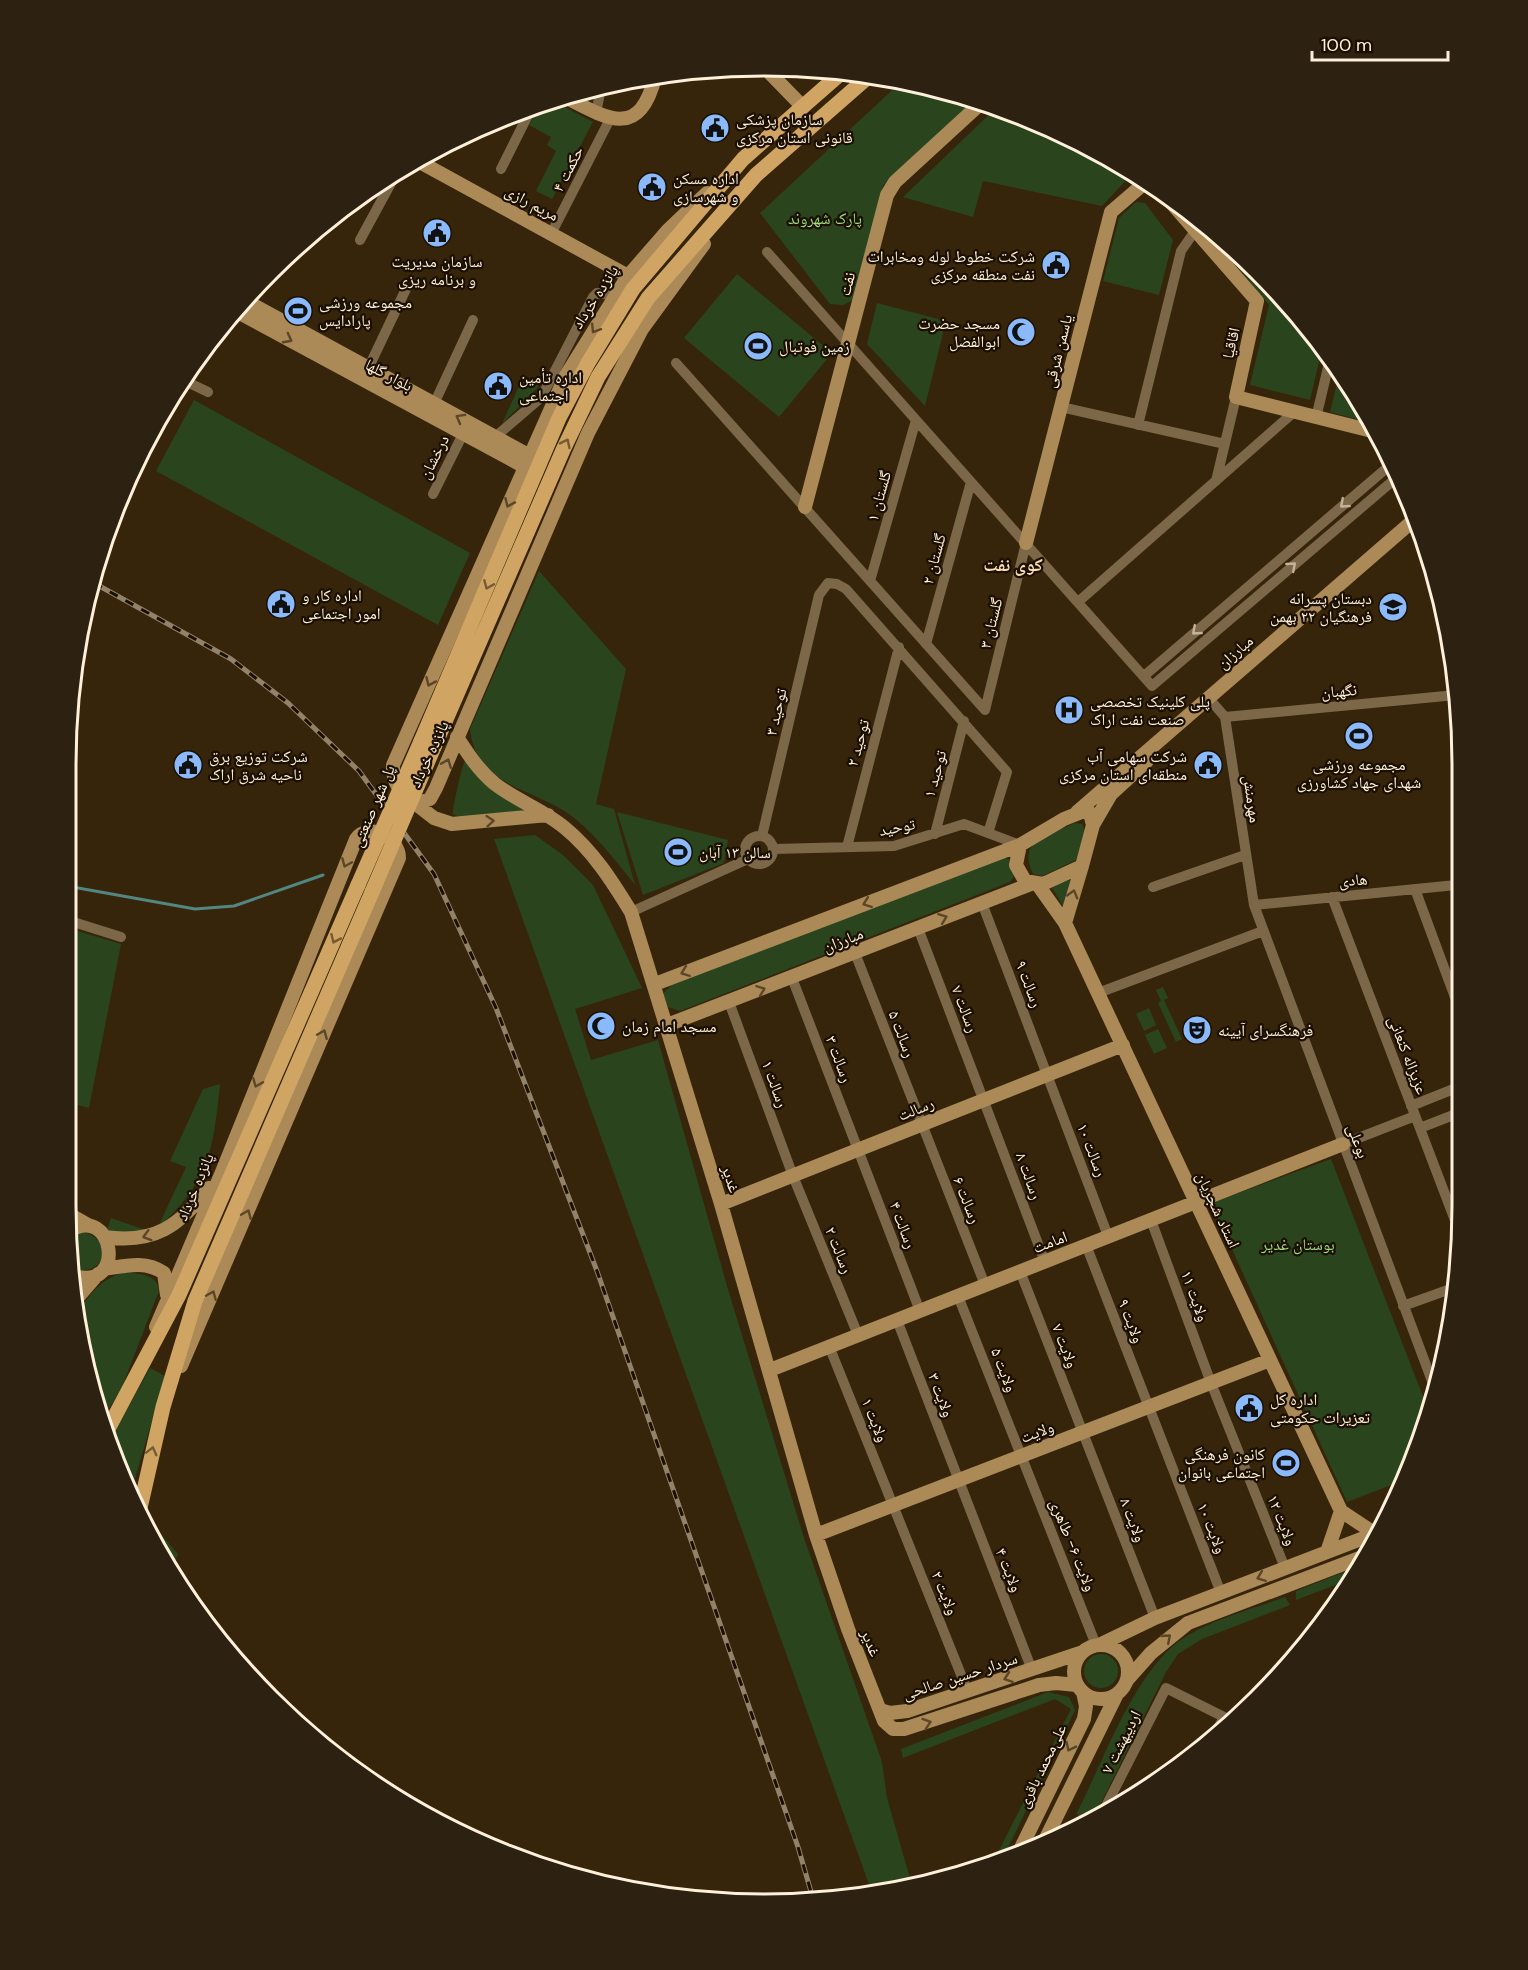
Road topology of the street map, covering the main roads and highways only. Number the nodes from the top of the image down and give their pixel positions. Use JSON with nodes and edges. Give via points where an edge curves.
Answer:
{"nodes":[{"id":1,"x":833,"y":80,"type":"edge"},
{"id":2,"x":861,"y":83,"type":"edge"},
{"id":3,"x":428,"y":744,"type":"junction"},
{"id":4,"x":365,"y":889,"type":"junction"},
{"id":5,"x":112,"y":1423,"type":"edge"},
{"id":6,"x":142,"y":1499,"type":"edge"}],
"edges":[{"from":1,"to":3,"type":"main road","name":"پانزده خرداد","one_way":true,"via":[[743,159],[633,289],[559,418]]},
{"from":3,"to":2,"type":"main road","name":"پانزده خرداد","one_way":true,"via":[[598,377],[648,298],[756,175]]},
{"from":3,"to":4,"type":"main road","name":"پل شهر صنعتی","bridge":true},
{"from":4,"to":5,"type":"main road","name":"پانزده خرداد","one_way":true,"via":[[179,1295]]},
{"from":6,"to":4,"type":"main road","name":"پانزده خرداد","one_way":true,"via":[[195,1301]]}]}
